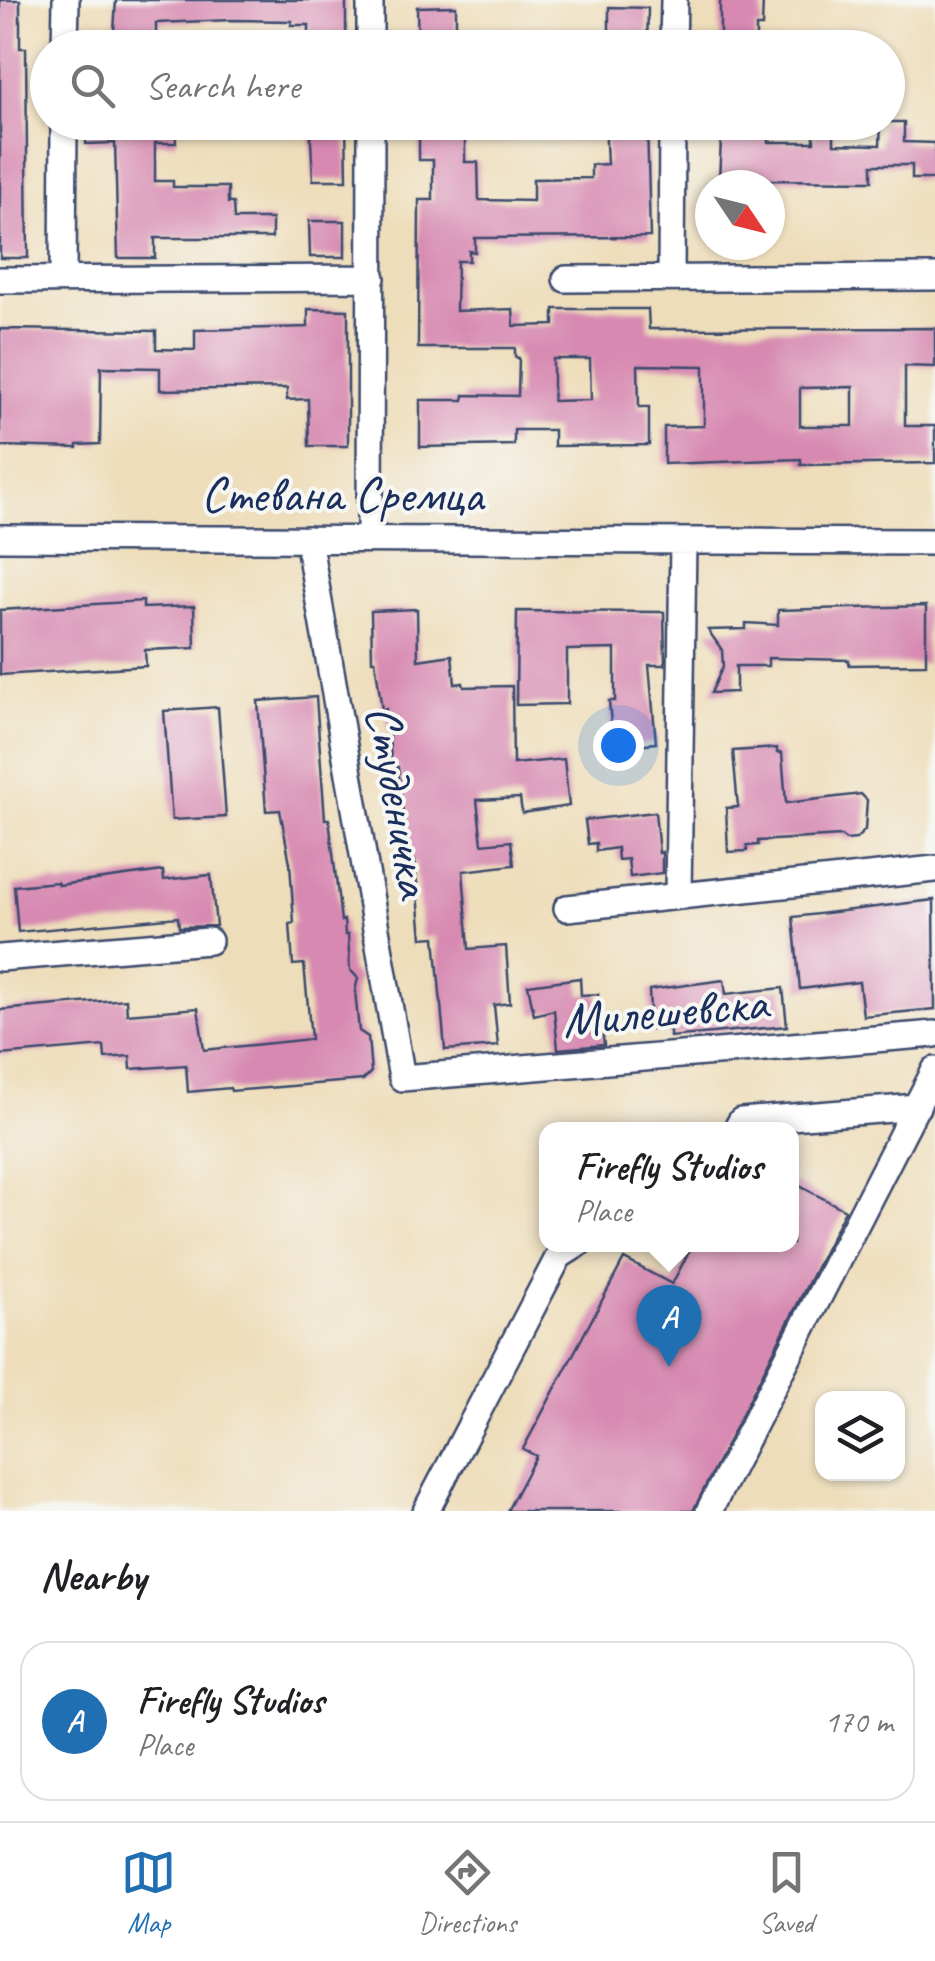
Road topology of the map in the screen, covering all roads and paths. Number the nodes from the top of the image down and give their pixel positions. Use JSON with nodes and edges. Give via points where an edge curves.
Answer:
{"nodes":[{"id":1,"x":66,"y":0,"type":"edge"},
{"id":2,"x":370,"y":0,"type":"edge"},
{"id":3,"x":674,"y":0,"type":"edge"},
{"id":4,"x":65,"y":30,"type":"edge"},
{"id":5,"x":370,"y":30,"type":"edge"},
{"id":6,"x":673,"y":30,"type":"edge"},
{"id":7,"x":64,"y":140,"type":"edge"},
{"id":8,"x":371,"y":140,"type":"edge"},
{"id":9,"x":672,"y":140,"type":"edge"},
{"id":10,"x":372,"y":278,"type":"junction"},
{"id":11,"x":671,"y":278,"type":"junction"},
{"id":12,"x":935,"y":278,"type":"edge"},
{"id":13,"x":566,"y":279,"type":"dead end"},
{"id":14,"x":0,"y":280,"type":"edge"},
{"id":15,"x":63,"y":280,"type":"junction"},
{"id":16,"x":0,"y":538,"type":"edge"},
{"id":17,"x":308,"y":539,"type":"junction"},
{"id":18,"x":370,"y":540,"type":"junction"},
{"id":19,"x":683,"y":541,"type":"junction"},
{"id":20,"x":935,"y":542,"type":"edge"},
{"id":21,"x":935,"y":870,"type":"edge"},
{"id":22,"x":678,"y":895,"type":"junction"},
{"id":23,"x":567,"y":908,"type":"dead end"},
{"id":24,"x":209,"y":941,"type":"dead end"},
{"id":25,"x":0,"y":958,"type":"edge"},
{"id":26,"x":935,"y":1034,"type":"edge"},
{"id":27,"x":935,"y":1070,"type":"edge"},
{"id":28,"x":402,"y":1078,"type":"joint"},
{"id":29,"x":917,"y":1107,"type":"junction"},
{"id":30,"x":742,"y":1122,"type":"edge"},
{"id":31,"x":565,"y":1252,"type":"edge"},
{"id":32,"x":426,"y":1511,"type":"edge"},
{"id":33,"x":709,"y":1511,"type":"edge"}],
"edges":[{"from":1,"to":4,"type":"street"},
{"from":2,"to":5,"type":"street"},
{"from":3,"to":6,"type":"street"},
{"from":7,"to":15,"type":"street"},
{"from":8,"to":10,"type":"street"},
{"from":9,"to":11,"type":"street"},
{"from":10,"to":15,"type":"street"},
{"from":10,"to":18,"type":"street"},
{"from":11,"to":12,"type":"street"},
{"from":11,"to":13,"type":"street"},
{"from":14,"to":15,"type":"street"},
{"from":16,"to":17,"type":"street","name":"Стевана Сремца"},
{"from":17,"to":18,"type":"street","name":"Стевана Сремца"},
{"from":17,"to":28,"type":"street","name":"Студеничка"},
{"from":18,"to":19,"type":"street","name":"Стевана Сремца"},
{"from":19,"to":20,"type":"street","name":"Стевана Сремца"},
{"from":19,"to":22,"type":"street"},
{"from":21,"to":22,"type":"street"},
{"from":22,"to":23,"type":"street"},
{"from":24,"to":25,"type":"street"},
{"from":26,"to":28,"type":"street","name":"Милешевска"},
{"from":27,"to":29,"type":"street"},
{"from":29,"to":30,"type":"street"},
{"from":29,"to":33,"type":"street"},
{"from":31,"to":32,"type":"street"}]}
